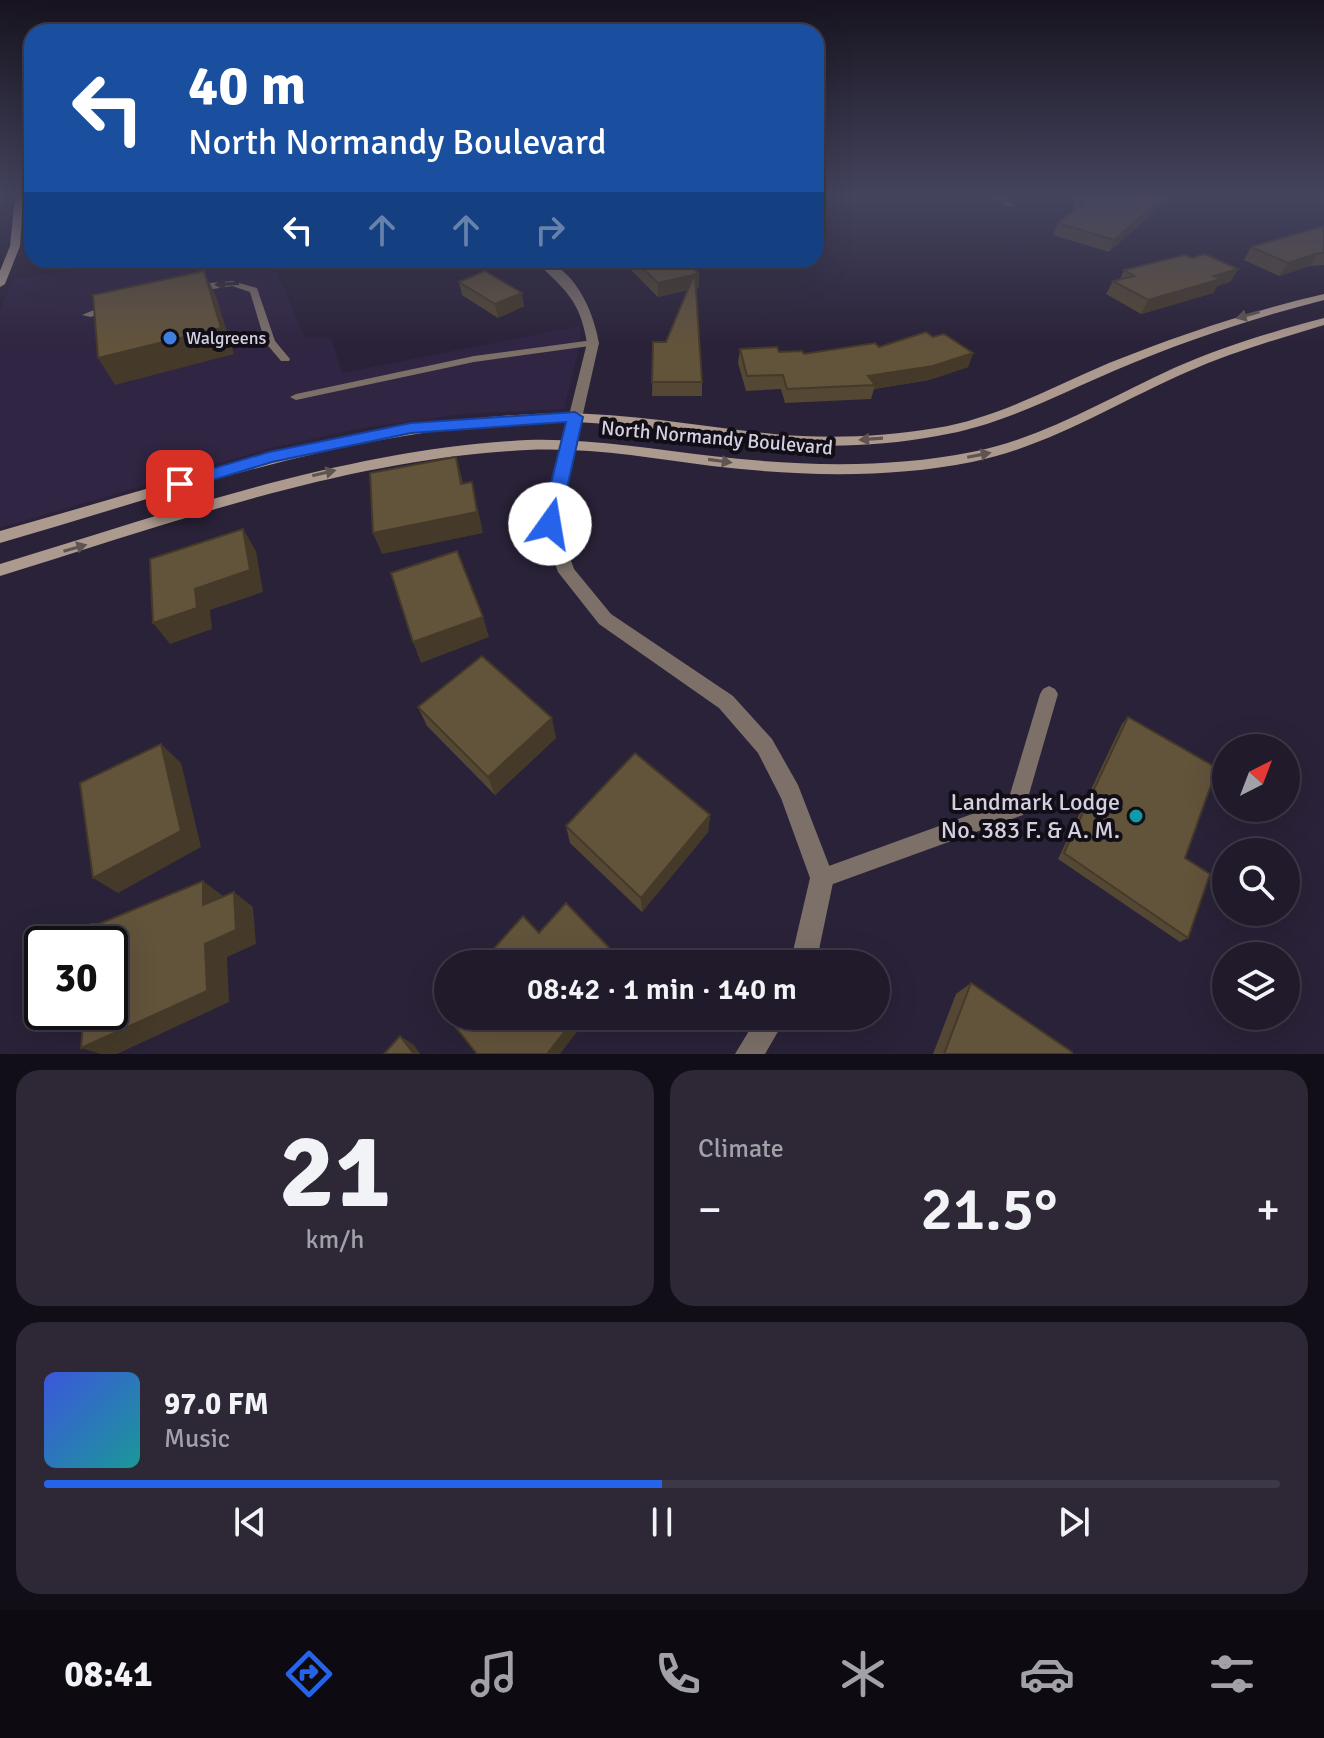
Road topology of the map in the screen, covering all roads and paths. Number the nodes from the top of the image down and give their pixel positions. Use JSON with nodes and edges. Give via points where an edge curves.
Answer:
{"nodes":[{"id":1,"x":15,"y":247,"type":"edge"},
{"id":2,"x":551,"y":268,"type":"edge"},
{"id":3,"x":0,"y":284,"type":"edge"},
{"id":4,"x":180,"y":292,"type":"edge"},
{"id":5,"x":1324,"y":297,"type":"edge"},
{"id":6,"x":123,"y":304,"type":"edge"},
{"id":7,"x":87,"y":315,"type":"dead end"},
{"id":8,"x":1324,"y":321,"type":"edge"},
{"id":9,"x":593,"y":343,"type":"junction"},
{"id":10,"x":285,"y":359,"type":"dead end"},
{"id":11,"x":296,"y":397,"type":"dead end"},
{"id":12,"x":575,"y":417,"type":"junction"},
{"id":13,"x":568,"y":447,"type":"junction"},
{"id":14,"x":0,"y":537,"type":"edge"},
{"id":15,"x":0,"y":570,"type":"edge"},
{"id":16,"x":1049,"y":694,"type":"dead end"},
{"id":17,"x":822,"y":878,"type":"junction"},
{"id":18,"x":806,"y":950,"type":"edge"},
{"id":19,"x":765,"y":1030,"type":"edge"},
{"id":20,"x":749,"y":1054,"type":"edge"}],
"edges":[{"from":1,"to":3,"type":"street"},
{"from":2,"to":9,"type":"street","via":[[578,294],[591,322]]},
{"from":10,"to":4,"type":"lane","one_way":true,"via":[[270,342],[254,290],[244,283]]},
{"from":5,"to":12,"type":"street","name":"North Normandy Boulevard","one_way":true,"via":[[1209,327],[1004,417],[957,429],[825,440]]},
{"from":6,"to":7,"type":"lane"},
{"from":13,"to":8,"type":"street","name":"North Normandy Boulevard","one_way":true,"via":[[821,469],[896,467],[970,457],[1048,437],[1182,370]]},
{"from":9,"to":11,"type":"lane","via":[[474,359]]},
{"from":9,"to":12,"type":"street"},
{"from":12,"to":13,"type":"street"},
{"from":12,"to":14,"type":"street","name":"North Normandy Boulevard","via":[[459,422],[356,437],[269,457]]},
{"from":15,"to":13,"type":"street","name":"North Normandy Boulevard","one_way":true,"via":[[328,472],[432,453]]},
{"from":13,"to":17,"type":"street","via":[[550,524],[566,572],[605,619],[726,702],[765,746],[790,793]]},
{"from":16,"to":17,"type":"lane","via":[[1016,808]]},
{"from":17,"to":18,"type":"street"},
{"from":19,"to":20,"type":"street"}]}
